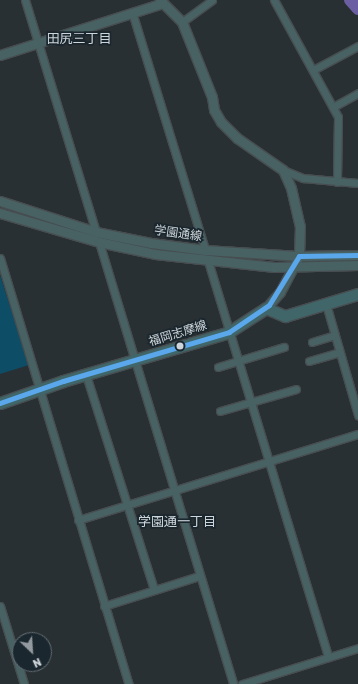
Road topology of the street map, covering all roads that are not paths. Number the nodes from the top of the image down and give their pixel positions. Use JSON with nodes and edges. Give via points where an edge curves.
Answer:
{"nodes":[{"id":1,"x":25,"y":0,"type":"edge"},
{"id":2,"x":212,"y":0,"type":"edge"},
{"id":3,"x":274,"y":0,"type":"edge"},
{"id":4,"x":161,"y":1,"type":"edge"},
{"id":5,"x":132,"y":12,"type":"junction"},
{"id":6,"x":182,"y":22,"type":"junction"},
{"id":7,"x":38,"y":43,"type":"junction"},
{"id":8,"x":358,"y":46,"type":"edge"},
{"id":9,"x":0,"y":55,"type":"edge"},
{"id":10,"x":313,"y":70,"type":"junction"},
{"id":11,"x":358,"y":93,"type":"edge"},
{"id":12,"x":333,"y":107,"type":"junction"},
{"id":13,"x":282,"y":170,"type":"junction"},
{"id":14,"x":337,"y":182,"type":"junction"},
{"id":15,"x":358,"y":183,"type":"edge"},
{"id":16,"x":0,"y":202,"type":"edge"},
{"id":17,"x":0,"y":213,"type":"edge"},
{"id":18,"x":96,"y":232,"type":"junction"},
{"id":19,"x":99,"y":242,"type":"junction"},
{"id":20,"x":205,"y":250,"type":"junction"},
{"id":21,"x":358,"y":255,"type":"edge"},
{"id":22,"x":299,"y":256,"type":"junction"},
{"id":23,"x":0,"y":258,"type":"edge"},
{"id":24,"x":208,"y":261,"type":"junction"},
{"id":25,"x":358,"y":265,"type":"edge"},
{"id":26,"x":295,"y":266,"type":"junction"},
{"id":27,"x":358,"y":294,"type":"edge"},
{"id":28,"x":326,"y":304,"type":"junction"},
{"id":29,"x":266,"y":308,"type":"junction"},
{"id":30,"x":229,"y":332,"type":"junction"},
{"id":31,"x":335,"y":335,"type":"junction"},
{"id":32,"x":312,"y":342,"type":"dead end"},
{"id":33,"x":284,"y":347,"type":"dead end"},
{"id":34,"x":340,"y":352,"type":"junction"},
{"id":35,"x":239,"y":360,"type":"junction"},
{"id":36,"x":134,"y":361,"type":"junction"},
{"id":37,"x":310,"y":361,"type":"dead end"},
{"id":38,"x":218,"y":367,"type":"dead end"},
{"id":39,"x":86,"y":375,"type":"junction"},
{"id":40,"x":296,"y":388,"type":"dead end"},
{"id":41,"x":39,"y":391,"type":"junction"},
{"id":42,"x":0,"y":403,"type":"edge"},
{"id":43,"x":252,"y":403,"type":"junction"},
{"id":44,"x":220,"y":411,"type":"dead end"},
{"id":45,"x":358,"y":415,"type":"edge"},
{"id":46,"x":358,"y":434,"type":"edge"},
{"id":47,"x":269,"y":463,"type":"junction"},
{"id":48,"x":174,"y":492,"type":"junction"},
{"id":49,"x":126,"y":506,"type":"junction"},
{"id":50,"x":78,"y":520,"type":"junction"},
{"id":51,"x":199,"y":576,"type":"junction"},
{"id":52,"x":154,"y":589,"type":"junction"},
{"id":53,"x":0,"y":606,"type":"edge"},
{"id":54,"x":104,"y":606,"type":"junction"},
{"id":55,"x":358,"y":648,"type":"edge"},
{"id":56,"x":328,"y":657,"type":"junction"},
{"id":57,"x":24,"y":684,"type":"edge"},
{"id":58,"x":129,"y":684,"type":"edge"},
{"id":59,"x":233,"y":684,"type":"edge"},
{"id":60,"x":242,"y":684,"type":"edge"}],
"edges":[{"from":1,"to":7,"type":"street"},
{"from":2,"to":6,"type":"street"},
{"from":3,"to":10,"type":"street"},
{"from":4,"to":5,"type":"street"},
{"from":4,"to":6,"type":"street"},
{"from":5,"to":7,"type":"street"},
{"from":5,"to":20,"type":"street"},
{"from":6,"to":13,"type":"street","via":[[212,97],[214,110],[221,122],[237,138],[268,157]]},
{"from":7,"to":9,"type":"street"},
{"from":7,"to":18,"type":"street"},
{"from":8,"to":10,"type":"street"},
{"from":10,"to":12,"type":"street"},
{"from":11,"to":12,"type":"street"},
{"from":12,"to":14,"type":"street","via":[[338,117],[339,128]]},
{"from":13,"to":14,"type":"street","via":[[303,178]]},
{"from":13,"to":22,"type":"street","via":[[291,188],[300,226]]},
{"from":14,"to":15,"type":"street"},
{"from":16,"to":18,"type":"street","name":"学園通線"},
{"from":17,"to":19,"type":"street","name":"学園通線"},
{"from":18,"to":20,"type":"street","name":"学園通線"},
{"from":19,"to":24,"type":"street","name":"学園通線","via":[[155,254]]},
{"from":19,"to":36,"type":"street"},
{"from":20,"to":22,"type":"street","name":"学園通線"},
{"from":21,"to":22,"type":"street","name":"学園通線"},
{"from":22,"to":26,"type":"street"},
{"from":23,"to":41,"type":"street"},
{"from":24,"to":26,"type":"street","name":"学園通線"},
{"from":24,"to":30,"type":"street"},
{"from":25,"to":26,"type":"street","name":"学園通線"},
{"from":26,"to":29,"type":"street","via":[[280,292]]},
{"from":27,"to":28,"type":"main road"},
{"from":28,"to":29,"type":"main road","via":[[284,316]]},
{"from":28,"to":31,"type":"street"},
{"from":29,"to":30,"type":"main road","name":"福岡志摩線"},
{"from":30,"to":35,"type":"street"},
{"from":30,"to":36,"type":"main road","name":"福岡志摩線"},
{"from":31,"to":32,"type":"street"},
{"from":31,"to":34,"type":"street"},
{"from":33,"to":35,"type":"street"},
{"from":34,"to":37,"type":"street"},
{"from":34,"to":45,"type":"street"},
{"from":35,"to":38,"type":"street"},
{"from":35,"to":43,"type":"street"},
{"from":36,"to":39,"type":"main road","name":"福岡志摩線"},
{"from":36,"to":48,"type":"street"},
{"from":39,"to":41,"type":"main road","name":"福岡志摩線"},
{"from":39,"to":49,"type":"street"},
{"from":40,"to":43,"type":"street"},
{"from":41,"to":42,"type":"main road","name":"福岡志摩線"},
{"from":41,"to":50,"type":"street"},
{"from":43,"to":44,"type":"street"},
{"from":43,"to":47,"type":"street"},
{"from":46,"to":47,"type":"street"},
{"from":47,"to":48,"type":"street"},
{"from":47,"to":56,"type":"street"},
{"from":48,"to":49,"type":"street"},
{"from":48,"to":51,"type":"street"},
{"from":49,"to":50,"type":"street"},
{"from":49,"to":52,"type":"street"},
{"from":50,"to":54,"type":"street"},
{"from":51,"to":52,"type":"street"},
{"from":51,"to":59,"type":"street"},
{"from":52,"to":54,"type":"street"},
{"from":53,"to":57,"type":"street"},
{"from":54,"to":58,"type":"street"},
{"from":55,"to":56,"type":"street"},
{"from":56,"to":60,"type":"street"}]}
